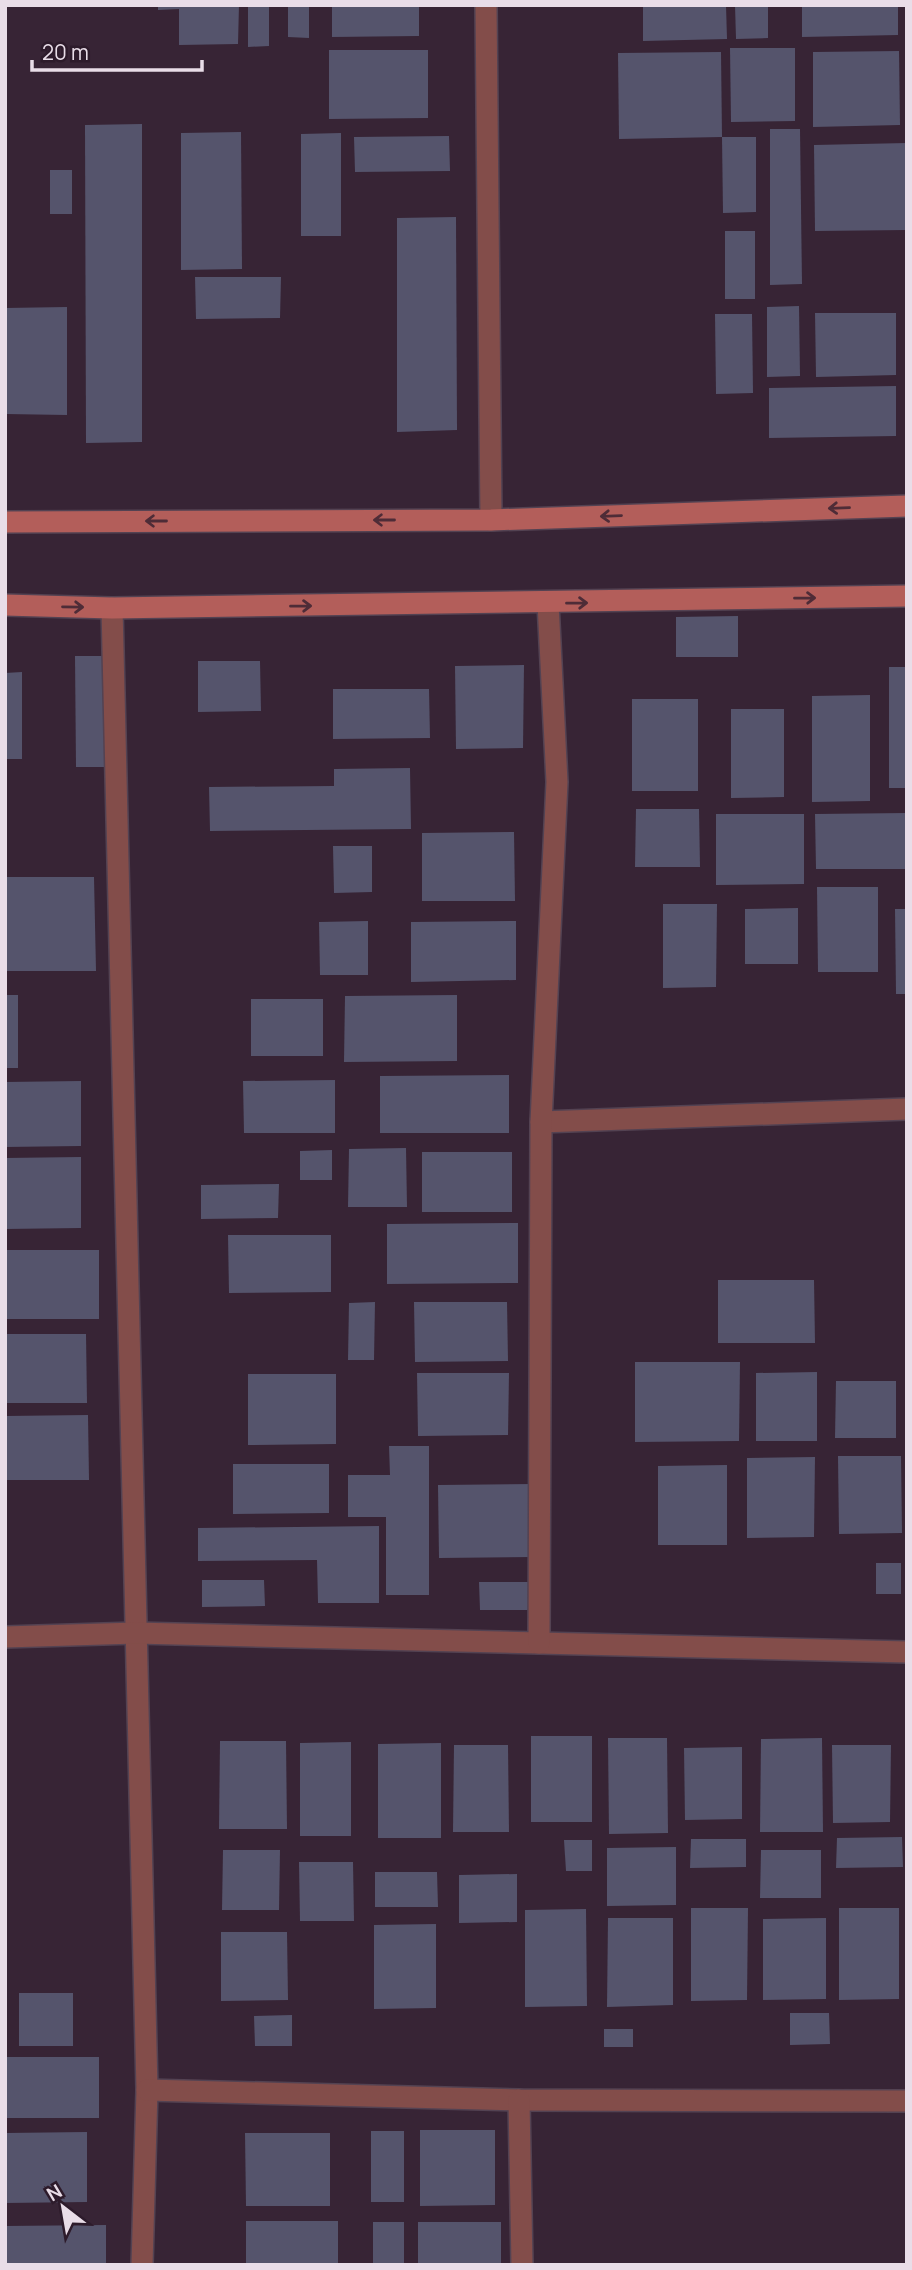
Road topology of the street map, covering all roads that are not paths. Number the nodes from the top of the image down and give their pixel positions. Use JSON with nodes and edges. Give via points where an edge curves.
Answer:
{"nodes":[{"id":1,"x":486,"y":5,"type":"edge"},
{"id":2,"x":907,"y":506,"type":"edge"},
{"id":3,"x":491,"y":520,"type":"junction"},
{"id":4,"x":5,"y":522,"type":"edge"},
{"id":5,"x":907,"y":596,"type":"edge"},
{"id":6,"x":548,"y":603,"type":"junction"},
{"id":7,"x":5,"y":605,"type":"edge"},
{"id":8,"x":112,"y":608,"type":"junction"},
{"id":9,"x":907,"y":1109,"type":"edge"},
{"id":10,"x":541,"y":1122,"type":"junction"},
{"id":11,"x":136,"y":1633,"type":"junction"},
{"id":12,"x":5,"y":1637,"type":"edge"},
{"id":13,"x":539,"y":1643,"type":"junction"},
{"id":14,"x":907,"y":1652,"type":"edge"},
{"id":15,"x":146,"y":2090,"type":"junction"},
{"id":16,"x":519,"y":2100,"type":"junction"},
{"id":17,"x":907,"y":2102,"type":"edge"},
{"id":18,"x":142,"y":2265,"type":"edge"},
{"id":19,"x":522,"y":2265,"type":"edge"}],
"edges":[{"from":1,"to":3,"type":"street"},
{"from":2,"to":3,"type":"street","one_way":true},
{"from":3,"to":4,"type":"street","one_way":true},
{"from":6,"to":5,"type":"street","one_way":true},
{"from":8,"to":6,"type":"street","one_way":true},
{"from":6,"to":10,"type":"street","via":[[557,782]]},
{"from":7,"to":8,"type":"street","one_way":true},
{"from":8,"to":11,"type":"street"},
{"from":9,"to":10,"type":"street"},
{"from":10,"to":13,"type":"street"},
{"from":11,"to":12,"type":"street"},
{"from":11,"to":13,"type":"street"},
{"from":11,"to":15,"type":"street"},
{"from":13,"to":14,"type":"street"},
{"from":15,"to":16,"type":"street"},
{"from":15,"to":18,"type":"street"},
{"from":16,"to":17,"type":"street"},
{"from":16,"to":19,"type":"street"}]}
